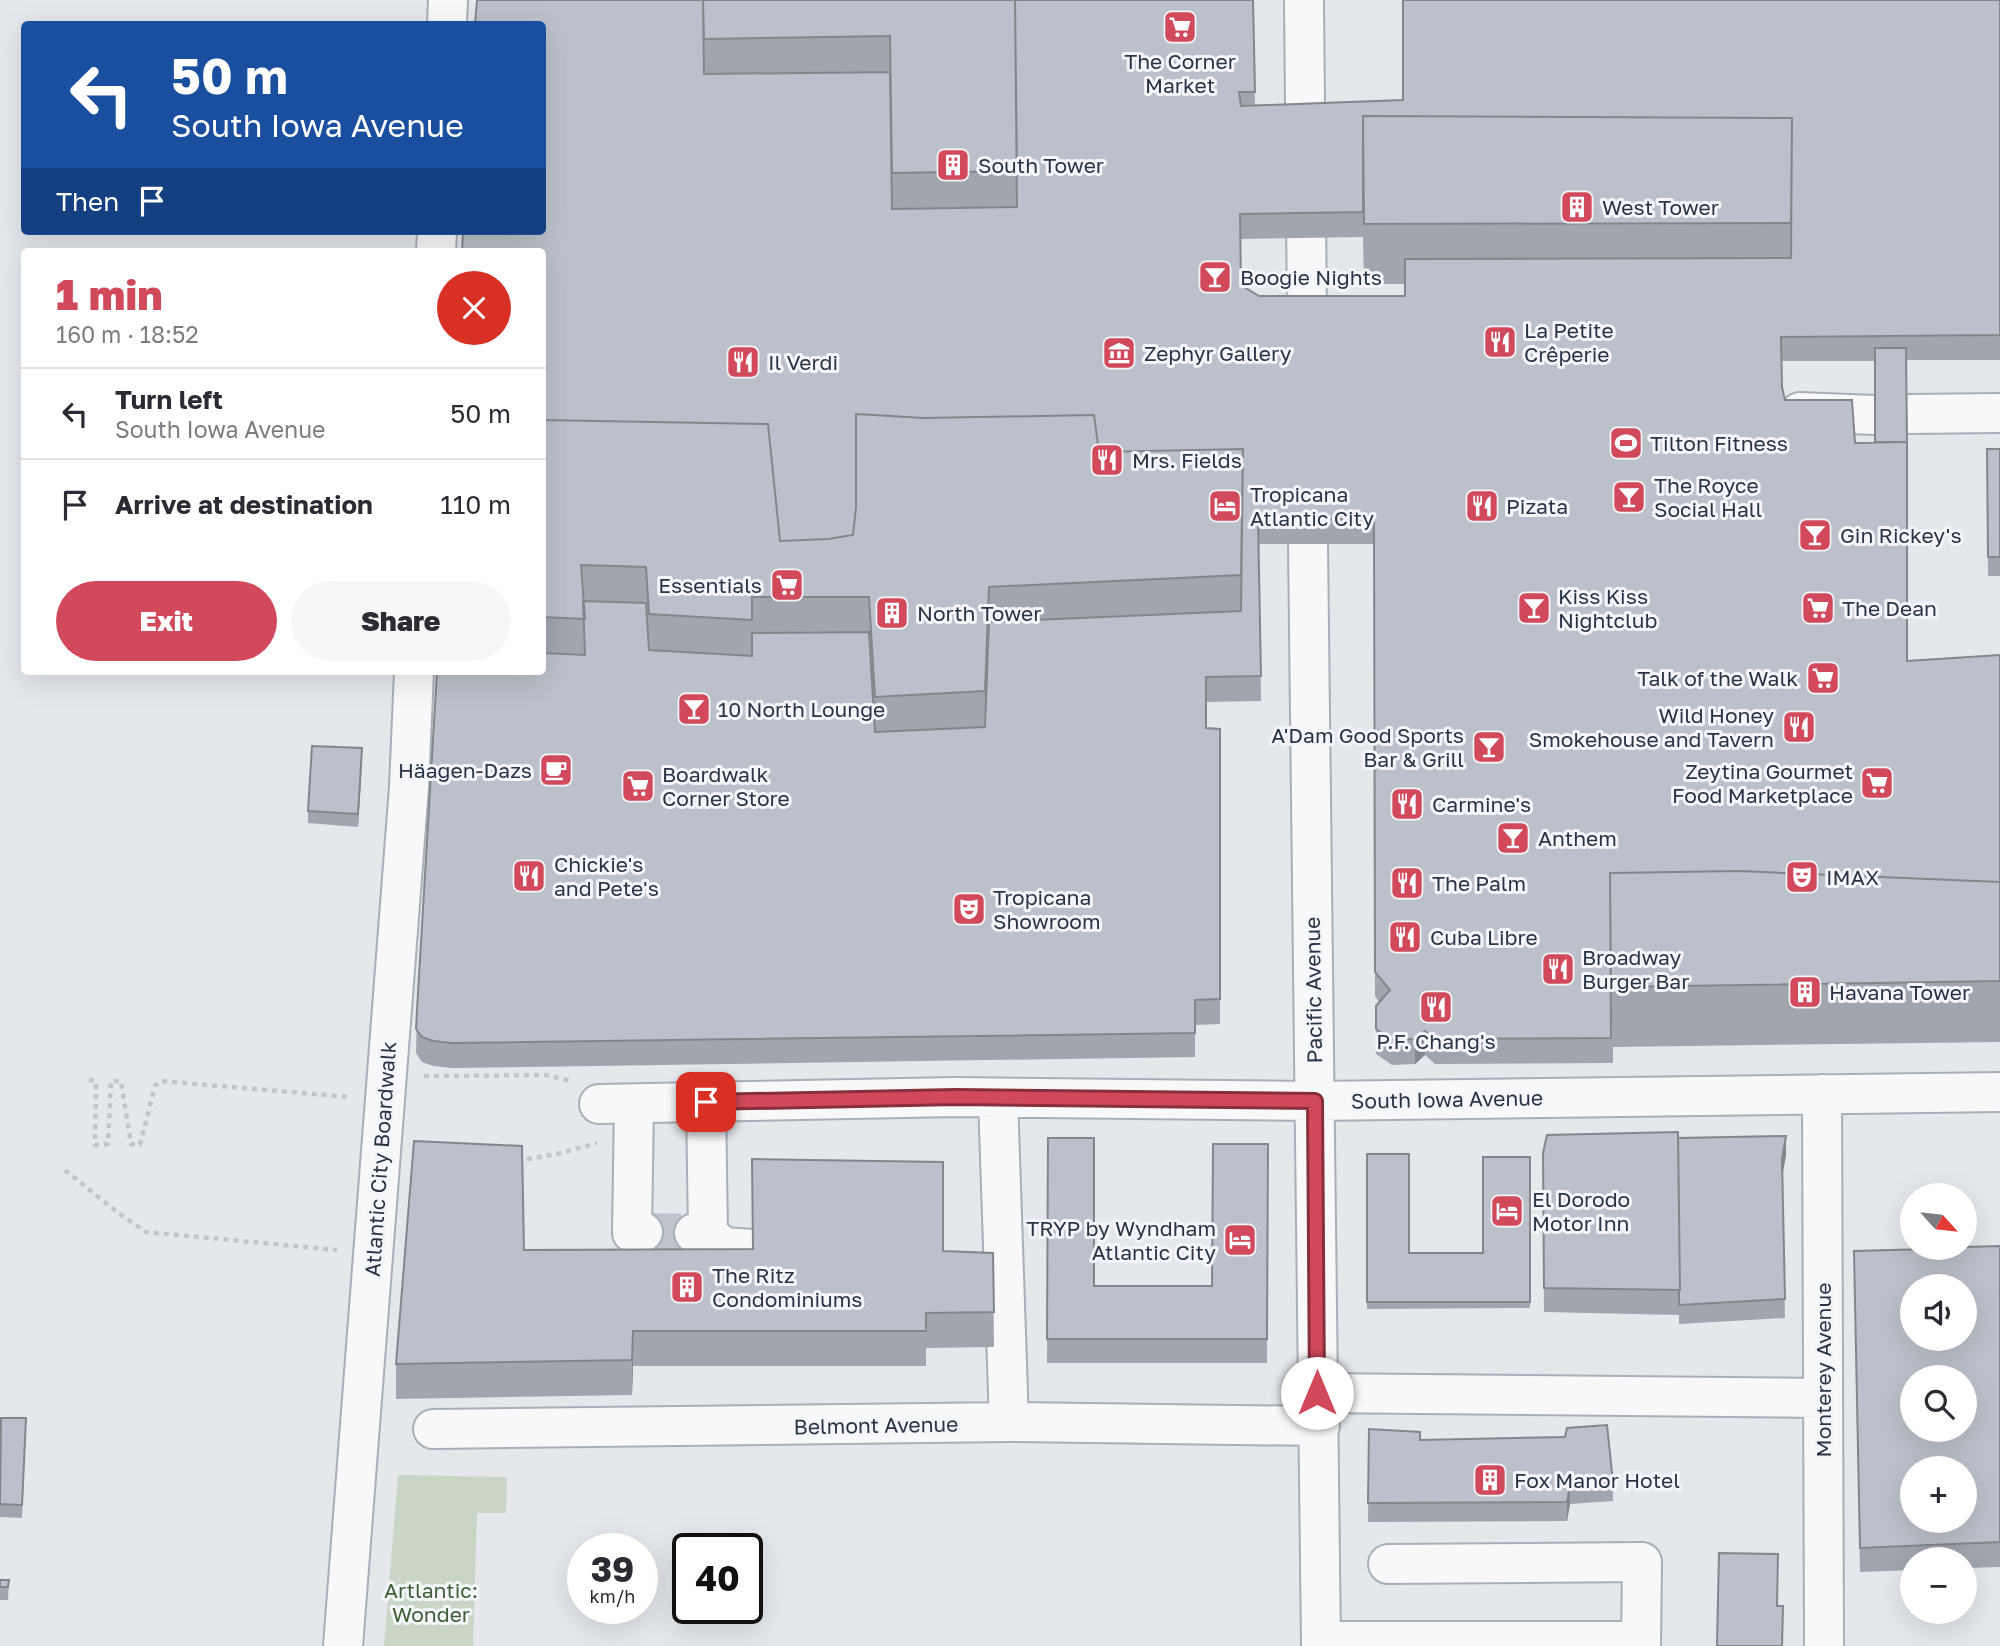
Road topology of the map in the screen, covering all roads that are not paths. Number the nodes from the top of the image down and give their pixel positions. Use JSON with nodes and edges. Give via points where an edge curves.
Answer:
{"nodes":[{"id":1,"x":448,"y":0,"type":"edge"},
{"id":2,"x":1304,"y":0,"type":"edge"},
{"id":3,"x":447,"y":21,"type":"edge"},
{"id":4,"x":1307,"y":320,"type":"edge"},
{"id":5,"x":1782,"y":412,"type":"edge"},
{"id":6,"x":2000,"y":413,"type":"edge"},
{"id":7,"x":1308,"y":544,"type":"edge"},
{"id":8,"x":414,"y":675,"type":"edge"},
{"id":9,"x":2000,"y":1093,"type":"edge"},
{"id":10,"x":1822,"y":1094,"type":"junction"},
{"id":11,"x":998,"y":1098,"type":"junction"},
{"id":12,"x":1315,"y":1101,"type":"junction"},
{"id":13,"x":706,"y":1102,"type":"junction"},
{"id":14,"x":643,"y":1232,"type":"dead end"},
{"id":15,"x":753,"y":1249,"type":"edge"},
{"id":16,"x":1823,"y":1398,"type":"junction"},
{"id":17,"x":1318,"y":1409,"type":"junction"},
{"id":18,"x":1009,"y":1422,"type":"junction"},
{"id":19,"x":433,"y":1429,"type":"dead end"},
{"id":20,"x":1388,"y":1564,"type":"dead end"},
{"id":21,"x":1321,"y":1643,"type":"edge"},
{"id":22,"x":1398,"y":1643,"type":"edge"},
{"id":23,"x":1641,"y":1644,"type":"edge"},
{"id":24,"x":342,"y":1646,"type":"edge"},
{"id":25,"x":1824,"y":1646,"type":"edge"}],
"edges":[{"from":1,"to":3,"type":"street"},
{"from":2,"to":4,"type":"street"},
{"from":5,"to":6,"type":"street"},
{"from":7,"to":12,"type":"street","name":"Pacific Avenue"},
{"from":8,"to":24,"type":"street","name":"Atlantic City Boardwalk"},
{"from":9,"to":10,"type":"street","name":"South Iowa Avenue"},
{"from":10,"to":12,"type":"street","name":"South Iowa Avenue"},
{"from":10,"to":16,"type":"street","name":"Monterey Avenue"},
{"from":11,"to":12,"type":"street","name":"South Iowa Avenue"},
{"from":11,"to":13,"type":"street","name":"South Iowa Avenue"},
{"from":11,"to":18,"type":"street","via":[[984,1258]]},
{"from":12,"to":17,"type":"street","name":"Pacific Avenue"},
{"from":13,"to":14,"type":"street","name":"South Iowa Avenue","via":[[620,1104],[632,1233]]},
{"from":13,"to":15,"type":"street","via":[[701,1234],[724,1247]]},
{"from":16,"to":17,"type":"street","name":"Belmont Avenue"},
{"from":16,"to":25,"type":"street","name":"Monterey Avenue"},
{"from":17,"to":18,"type":"street","name":"Belmont Avenue"},
{"from":17,"to":21,"type":"street","name":"Pacific Avenue"},
{"from":18,"to":19,"type":"street","name":"Belmont Avenue"},
{"from":20,"to":23,"type":"street","via":[[1642,1562]]},
{"from":21,"to":22,"type":"street"},
{"from":22,"to":23,"type":"street"}]}
